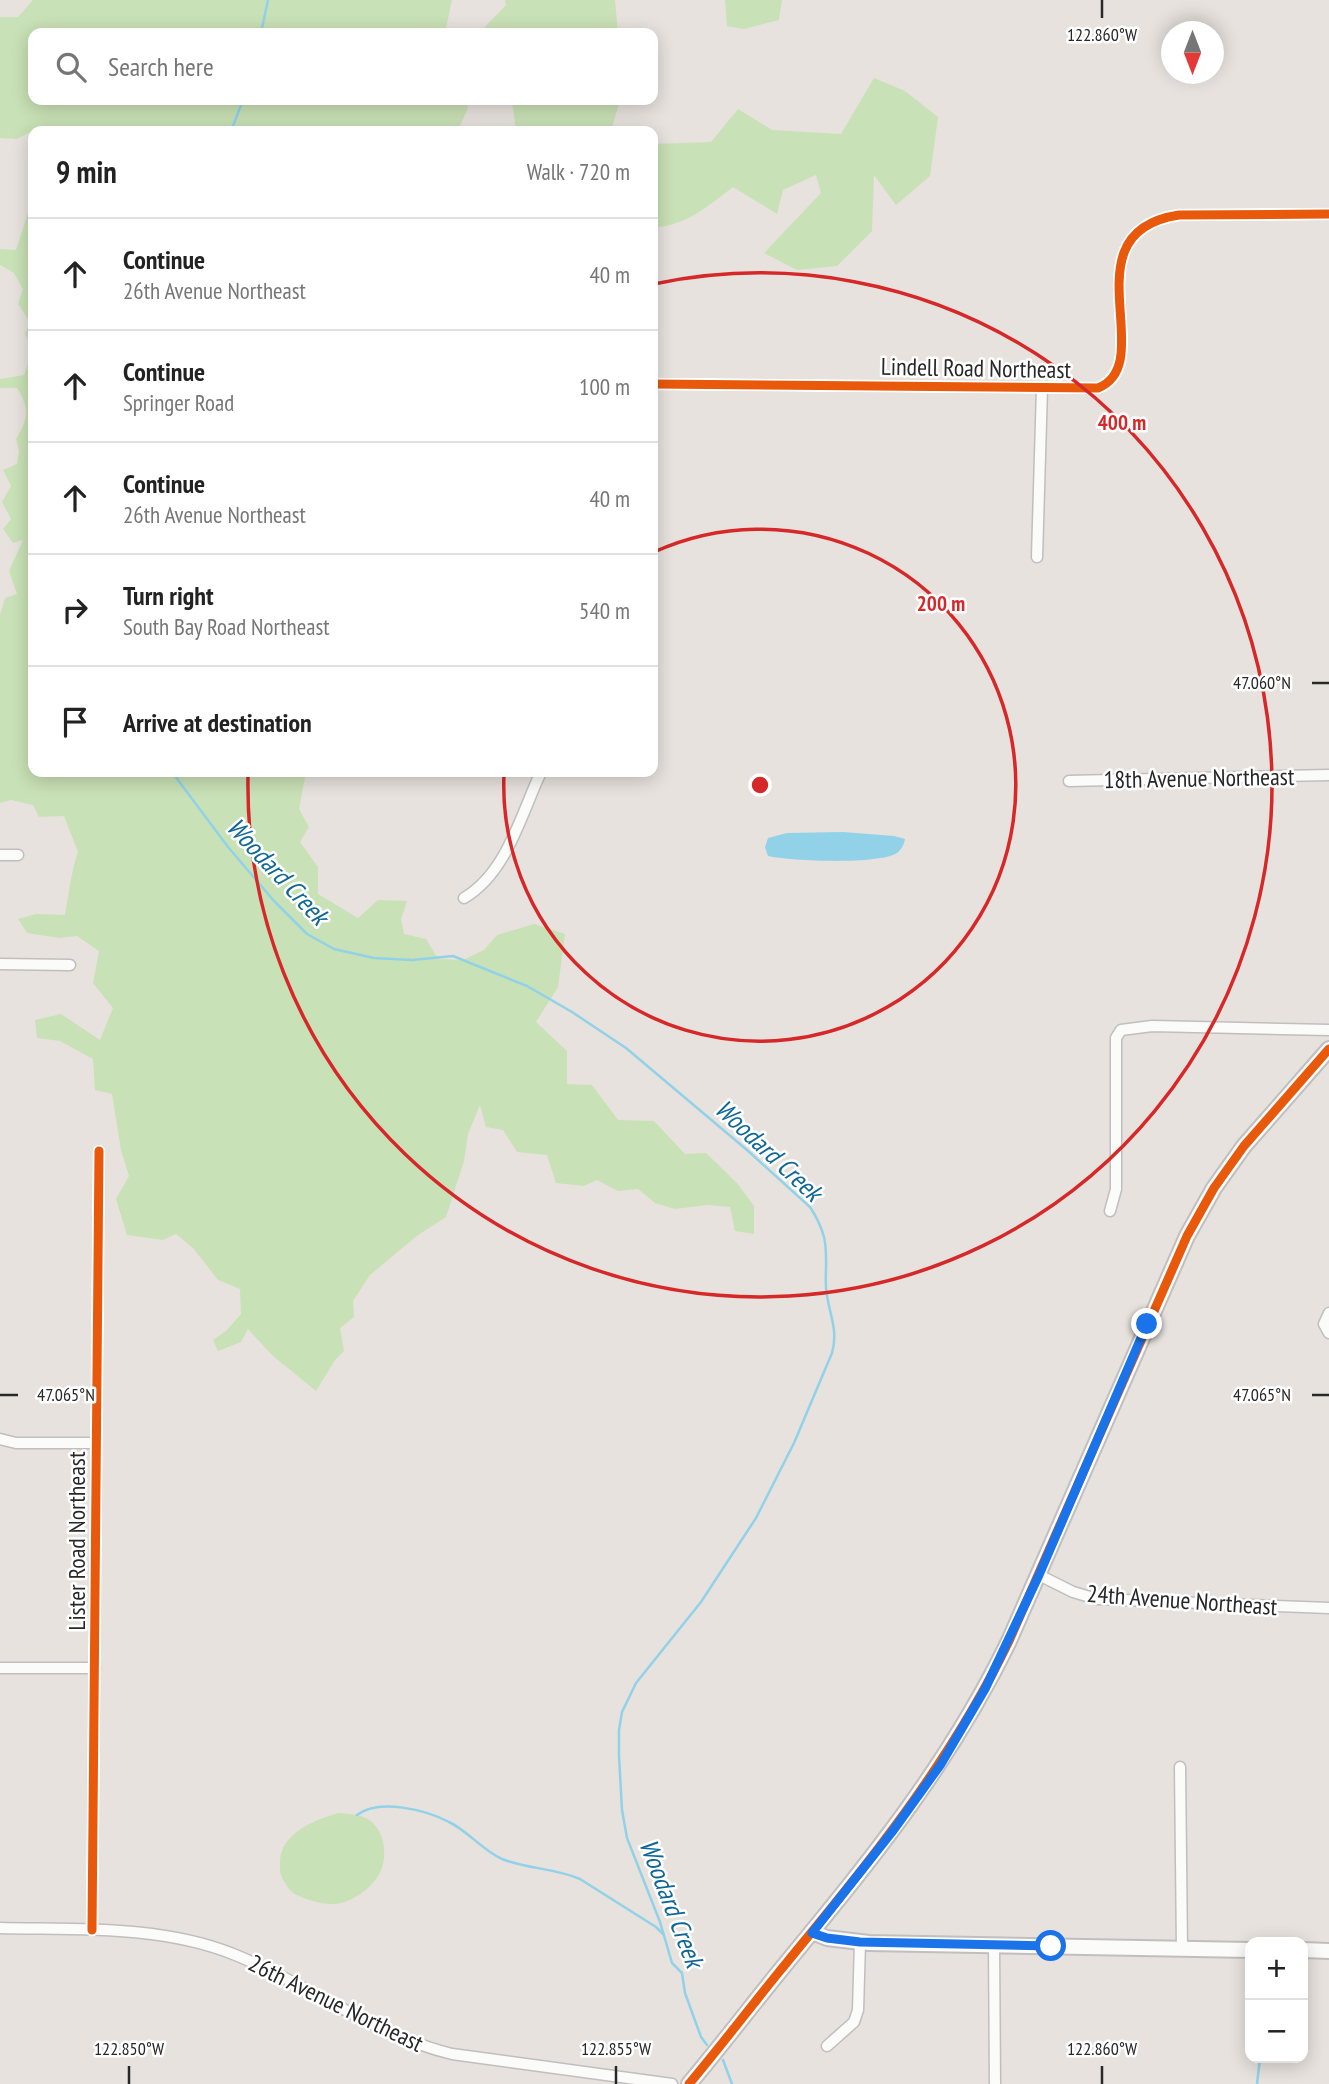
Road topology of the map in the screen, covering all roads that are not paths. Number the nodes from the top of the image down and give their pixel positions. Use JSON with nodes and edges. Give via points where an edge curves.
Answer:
{"nodes":[{"id":1,"x":1329,"y":215,"type":"edge"},
{"id":2,"x":658,"y":384,"type":"edge"},
{"id":3,"x":1042,"y":388,"type":"junction"},
{"id":4,"x":1037,"y":557,"type":"dead end"},
{"id":5,"x":1329,"y":775,"type":"edge"},
{"id":6,"x":539,"y":777,"type":"edge"},
{"id":7,"x":1069,"y":781,"type":"dead end"},
{"id":8,"x":0,"y":855,"type":"edge"},
{"id":9,"x":18,"y":855,"type":"dead end"},
{"id":10,"x":464,"y":898,"type":"dead end"},
{"id":11,"x":0,"y":964,"type":"edge"},
{"id":12,"x":70,"y":965,"type":"dead end"},
{"id":13,"x":1329,"y":1030,"type":"edge"},
{"id":14,"x":1329,"y":1049,"type":"edge"},
{"id":15,"x":99,"y":1150,"type":"dead end"},
{"id":16,"x":1110,"y":1211,"type":"dead end"},
{"id":17,"x":1329,"y":1313,"type":"edge"},
{"id":18,"x":1329,"y":1333,"type":"edge"},
{"id":19,"x":0,"y":1439,"type":"edge"},
{"id":20,"x":95,"y":1443,"type":"junction"},
{"id":21,"x":1039,"y":1575,"type":"junction"},
{"id":22,"x":1329,"y":1608,"type":"edge"},
{"id":23,"x":0,"y":1668,"type":"edge"},
{"id":24,"x":95,"y":1668,"type":"junction"},
{"id":25,"x":1180,"y":1768,"type":"dead end"},
{"id":26,"x":0,"y":1928,"type":"edge"},
{"id":27,"x":93,"y":1930,"type":"junction"},
{"id":28,"x":812,"y":1933,"type":"junction"},
{"id":29,"x":860,"y":1942,"type":"junction"},
{"id":30,"x":994,"y":1945,"type":"junction"},
{"id":31,"x":1182,"y":1950,"type":"junction"},
{"id":32,"x":1245,"y":1950,"type":"edge"},
{"id":33,"x":1308,"y":1951,"type":"edge"},
{"id":34,"x":1329,"y":1951,"type":"edge"},
{"id":35,"x":827,"y":2046,"type":"dead end"},
{"id":36,"x":673,"y":2084,"type":"edge"},
{"id":37,"x":689,"y":2084,"type":"edge"},
{"id":38,"x":995,"y":2084,"type":"edge"}],
"edges":[{"from":1,"to":3,"type":"street","name":"Lindell Road Northeast","via":[[1179,215],[1145,225],[1128,244],[1121,264],[1118,373],[1098,388]]},
{"from":2,"to":3,"type":"street","name":"Lindell Road Northeast"},
{"from":3,"to":4,"type":"street"},
{"from":5,"to":7,"type":"street","name":"18th Avenue Northeast"},
{"from":6,"to":10,"type":"street","via":[[503,855]]},
{"from":8,"to":9,"type":"street"},
{"from":11,"to":12,"type":"street"},
{"from":13,"to":16,"type":"street","via":[[1152,1026],[1121,1030],[1116,1038],[1116,1189]]},
{"from":14,"to":21,"type":"street","via":[[1244,1146],[1200,1211]]},
{"from":15,"to":20,"type":"street","name":"Lister Road Northeast"},
{"from":17,"to":18,"type":"street","via":[[1324,1324]]},
{"from":19,"to":20,"type":"street"},
{"from":20,"to":24,"type":"street","name":"Lister Road Northeast"},
{"from":21,"to":22,"type":"street","name":"24th Avenue Northeast","via":[[1097,1598]]},
{"from":21,"to":28,"type":"street","via":[[985,1689],[941,1764]]},
{"from":23,"to":24,"type":"street"},
{"from":24,"to":27,"type":"street","name":"Lister Road Northeast"},
{"from":25,"to":31,"type":"street"},
{"from":26,"to":27,"type":"street","name":"26th Avenue Northeast"},
{"from":27,"to":36,"type":"street","name":"26th Avenue Northeast","via":[[169,1937],[220,1949],[278,1974],[379,2029],[438,2051]]},
{"from":28,"to":29,"type":"street"},
{"from":28,"to":37,"type":"street"},
{"from":29,"to":30,"type":"street"},
{"from":29,"to":35,"type":"street","via":[[858,2010],[854,2022]]},
{"from":30,"to":31,"type":"street"},
{"from":30,"to":38,"type":"street"},
{"from":31,"to":32,"type":"street"},
{"from":33,"to":34,"type":"street"}]}
